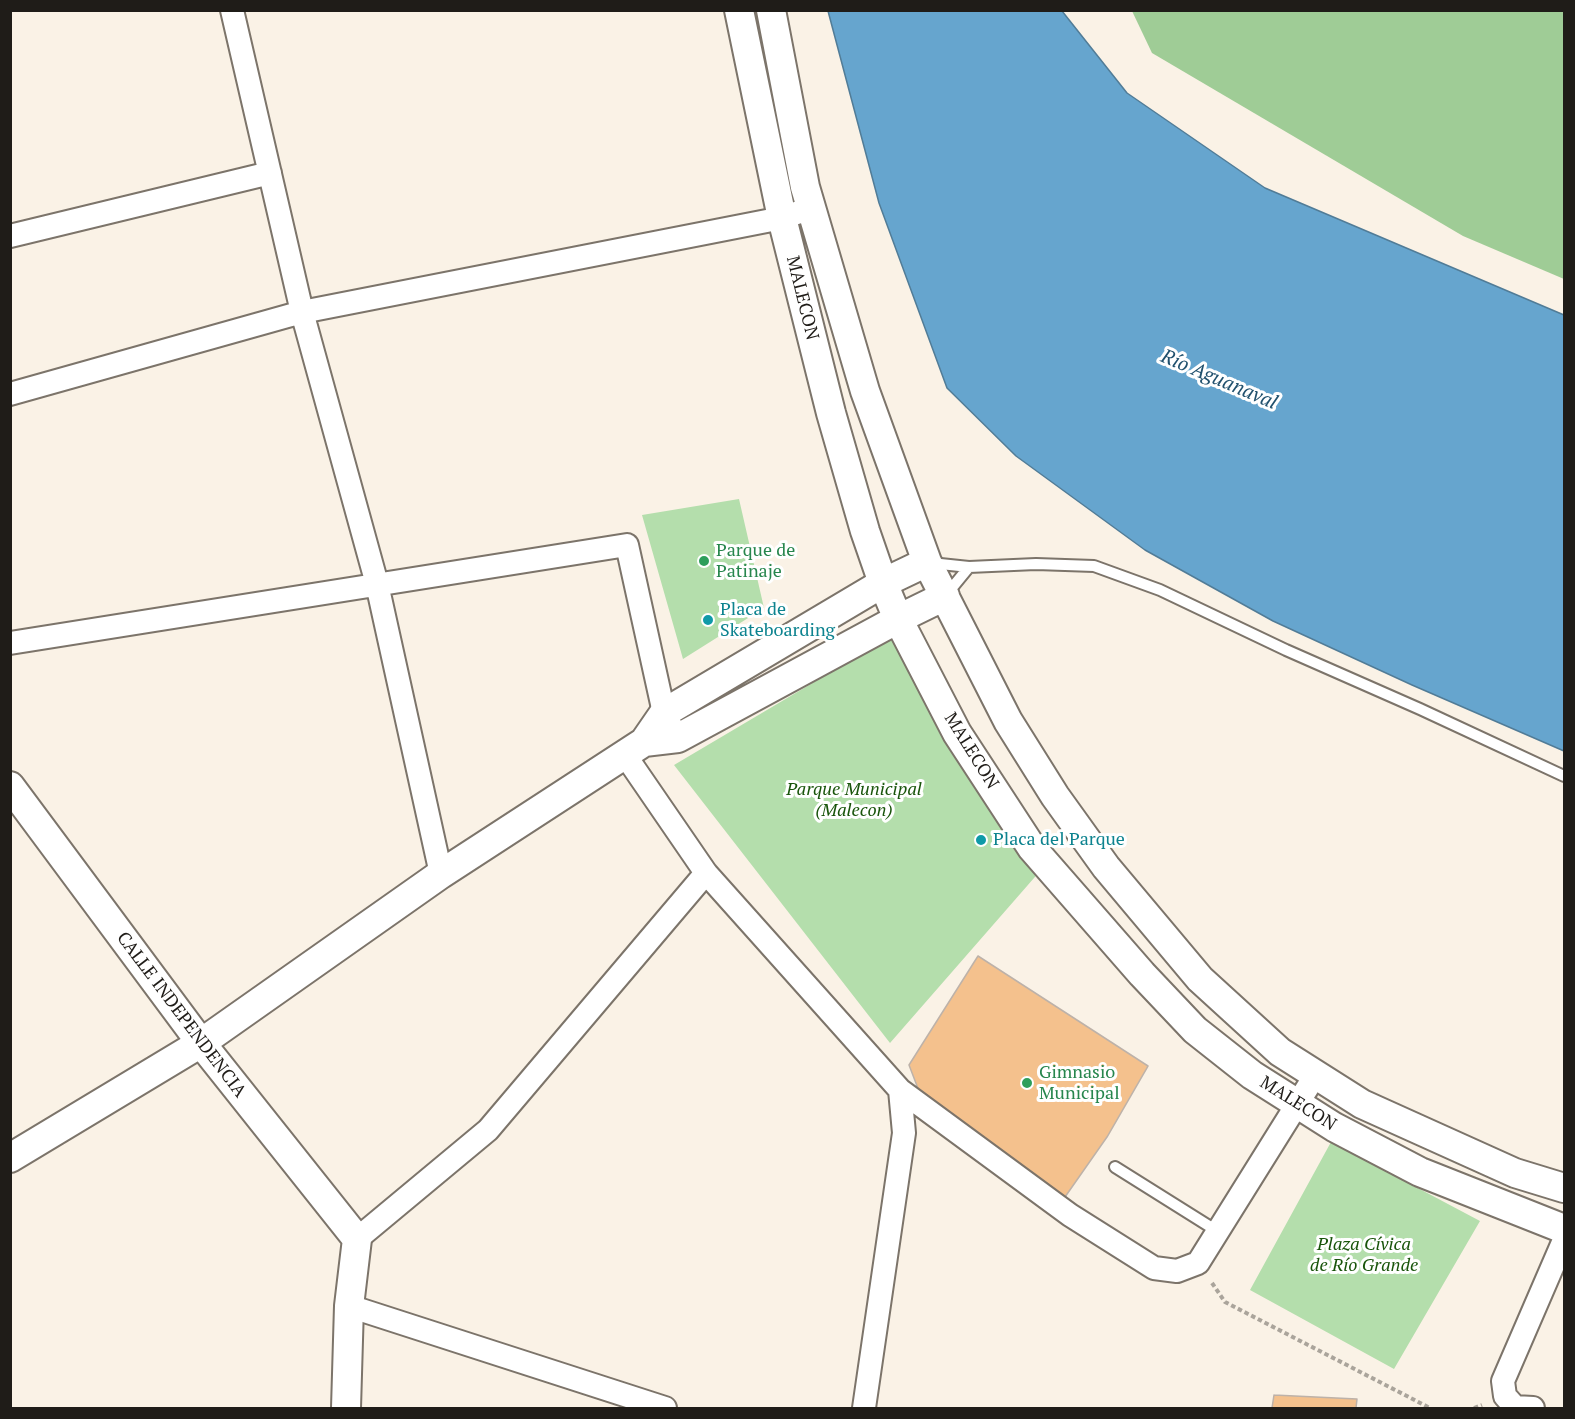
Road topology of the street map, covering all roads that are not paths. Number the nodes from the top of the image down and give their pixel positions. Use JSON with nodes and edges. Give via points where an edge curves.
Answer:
{"nodes":[{"id":1,"x":232,"y":10,"type":"edge"},
{"id":2,"x":739,"y":10,"type":"edge"},
{"id":3,"x":771,"y":10,"type":"edge"},
{"id":4,"x":270,"y":173,"type":"junction"},
{"id":5,"x":811,"y":208,"type":"junction"},
{"id":6,"x":782,"y":218,"type":"junction"},
{"id":7,"x":10,"y":236,"type":"edge"},
{"id":8,"x":302,"y":312,"type":"junction"},
{"id":9,"x":10,"y":394,"type":"edge"},
{"id":10,"x":927,"y":562,"type":"junction"},
{"id":11,"x":969,"y":567,"type":"junction"},
{"id":12,"x":883,"y":583,"type":"junction"},
{"id":13,"x":377,"y":584,"type":"junction"},
{"id":14,"x":945,"y":596,"type":"junction"},
{"id":15,"x":898,"y":619,"type":"junction"},
{"id":16,"x":10,"y":643,"type":"edge"},
{"id":17,"x":663,"y":712,"type":"junction"},
{"id":18,"x":678,"y":738,"type":"junction"},
{"id":19,"x":634,"y":749,"type":"junction"},
{"id":20,"x":1564,"y":776,"type":"edge"},
{"id":21,"x":10,"y":786,"type":"edge"},
{"id":22,"x":706,"y":873,"type":"junction"},
{"id":23,"x":441,"y":874,"type":"junction"},
{"id":24,"x":201,"y":1043,"type":"junction"},
{"id":25,"x":1316,"y":1074,"type":"junction"},
{"id":26,"x":900,"y":1090,"type":"junction"},
{"id":27,"x":1297,"y":1104,"type":"junction"},
{"id":28,"x":10,"y":1158,"type":"edge"},
{"id":29,"x":1115,"y":1167,"type":"dead end"},
{"id":30,"x":1564,"y":1188,"type":"edge"},
{"id":31,"x":1564,"y":1229,"type":"edge"},
{"id":32,"x":1217,"y":1231,"type":"junction"},
{"id":33,"x":357,"y":1239,"type":"junction"},
{"id":34,"x":1564,"y":1240,"type":"edge"},
{"id":35,"x":349,"y":1306,"type":"junction"},
{"id":36,"x":346,"y":1408,"type":"edge"},
{"id":37,"x":665,"y":1408,"type":"edge"},
{"id":38,"x":864,"y":1408,"type":"edge"},
{"id":39,"x":1533,"y":1408,"type":"edge"}],
"edges":[{"from":1,"to":4,"type":"street"},
{"from":2,"to":6,"type":"street","name":"MALECON"},
{"from":3,"to":5,"type":"street","name":"MALECON"},
{"from":4,"to":7,"type":"street"},
{"from":4,"to":8,"type":"street"},
{"from":5,"to":6,"type":"street"},
{"from":5,"to":10,"type":"street","name":"MALECON","via":[[865,390]]},
{"from":6,"to":8,"type":"street"},
{"from":6,"to":12,"type":"street","name":"MALECON","via":[[831,413]]},
{"from":8,"to":9,"type":"street"},
{"from":8,"to":13,"type":"street"},
{"from":10,"to":11,"type":"lane"},
{"from":10,"to":12,"type":"street"},
{"from":10,"to":14,"type":"street","name":"MALECON"},
{"from":11,"to":14,"type":"lane"},
{"from":11,"to":20,"type":"lane","via":[[1094,566],[1160,590]]},
{"from":12,"to":15,"type":"street","name":"MALECON"},
{"from":12,"to":17,"type":"street"},
{"from":13,"to":16,"type":"street"},
{"from":13,"to":17,"type":"street","via":[[627,545]]},
{"from":13,"to":23,"type":"street"},
{"from":14,"to":15,"type":"street"},
{"from":14,"to":25,"type":"street","name":"MALECON","via":[[1008,721],[1106,867],[1200,979],[1280,1052]]},
{"from":15,"to":18,"type":"street"},
{"from":15,"to":27,"type":"street","name":"MALECON","via":[[957,733],[1032,848],[1195,1030]]},
{"from":17,"to":18,"type":"street"},
{"from":17,"to":19,"type":"street"},
{"from":18,"to":19,"type":"street"},
{"from":19,"to":22,"type":"street"},
{"from":19,"to":23,"type":"street"},
{"from":21,"to":24,"type":"street","name":"CALLE INDEPENDENCIA"},
{"from":22,"to":26,"type":"street"},
{"from":22,"to":33,"type":"street","via":[[489,1130]]},
{"from":23,"to":24,"type":"street"},
{"from":24,"to":28,"type":"street"},
{"from":24,"to":33,"type":"street","name":"CALLE INDEPENDENCIA"},
{"from":25,"to":27,"type":"street"},
{"from":25,"to":30,"type":"street","name":"MALECON","via":[[1362,1104],[1515,1173]]},
{"from":26,"to":32,"type":"street","via":[[1070,1215],[1154,1268],[1178,1271],[1198,1263]]},
{"from":26,"to":38,"type":"street","via":[[904,1133]]},
{"from":27,"to":31,"type":"street","name":"MALECON","via":[[1420,1172]]},
{"from":27,"to":32,"type":"street"},
{"from":29,"to":32,"type":"lane"},
{"from":33,"to":35,"type":"street"},
{"from":34,"to":39,"type":"street","via":[[1503,1381],[1505,1396],[1515,1407]]},
{"from":35,"to":36,"type":"street"},
{"from":35,"to":37,"type":"street"}]}
